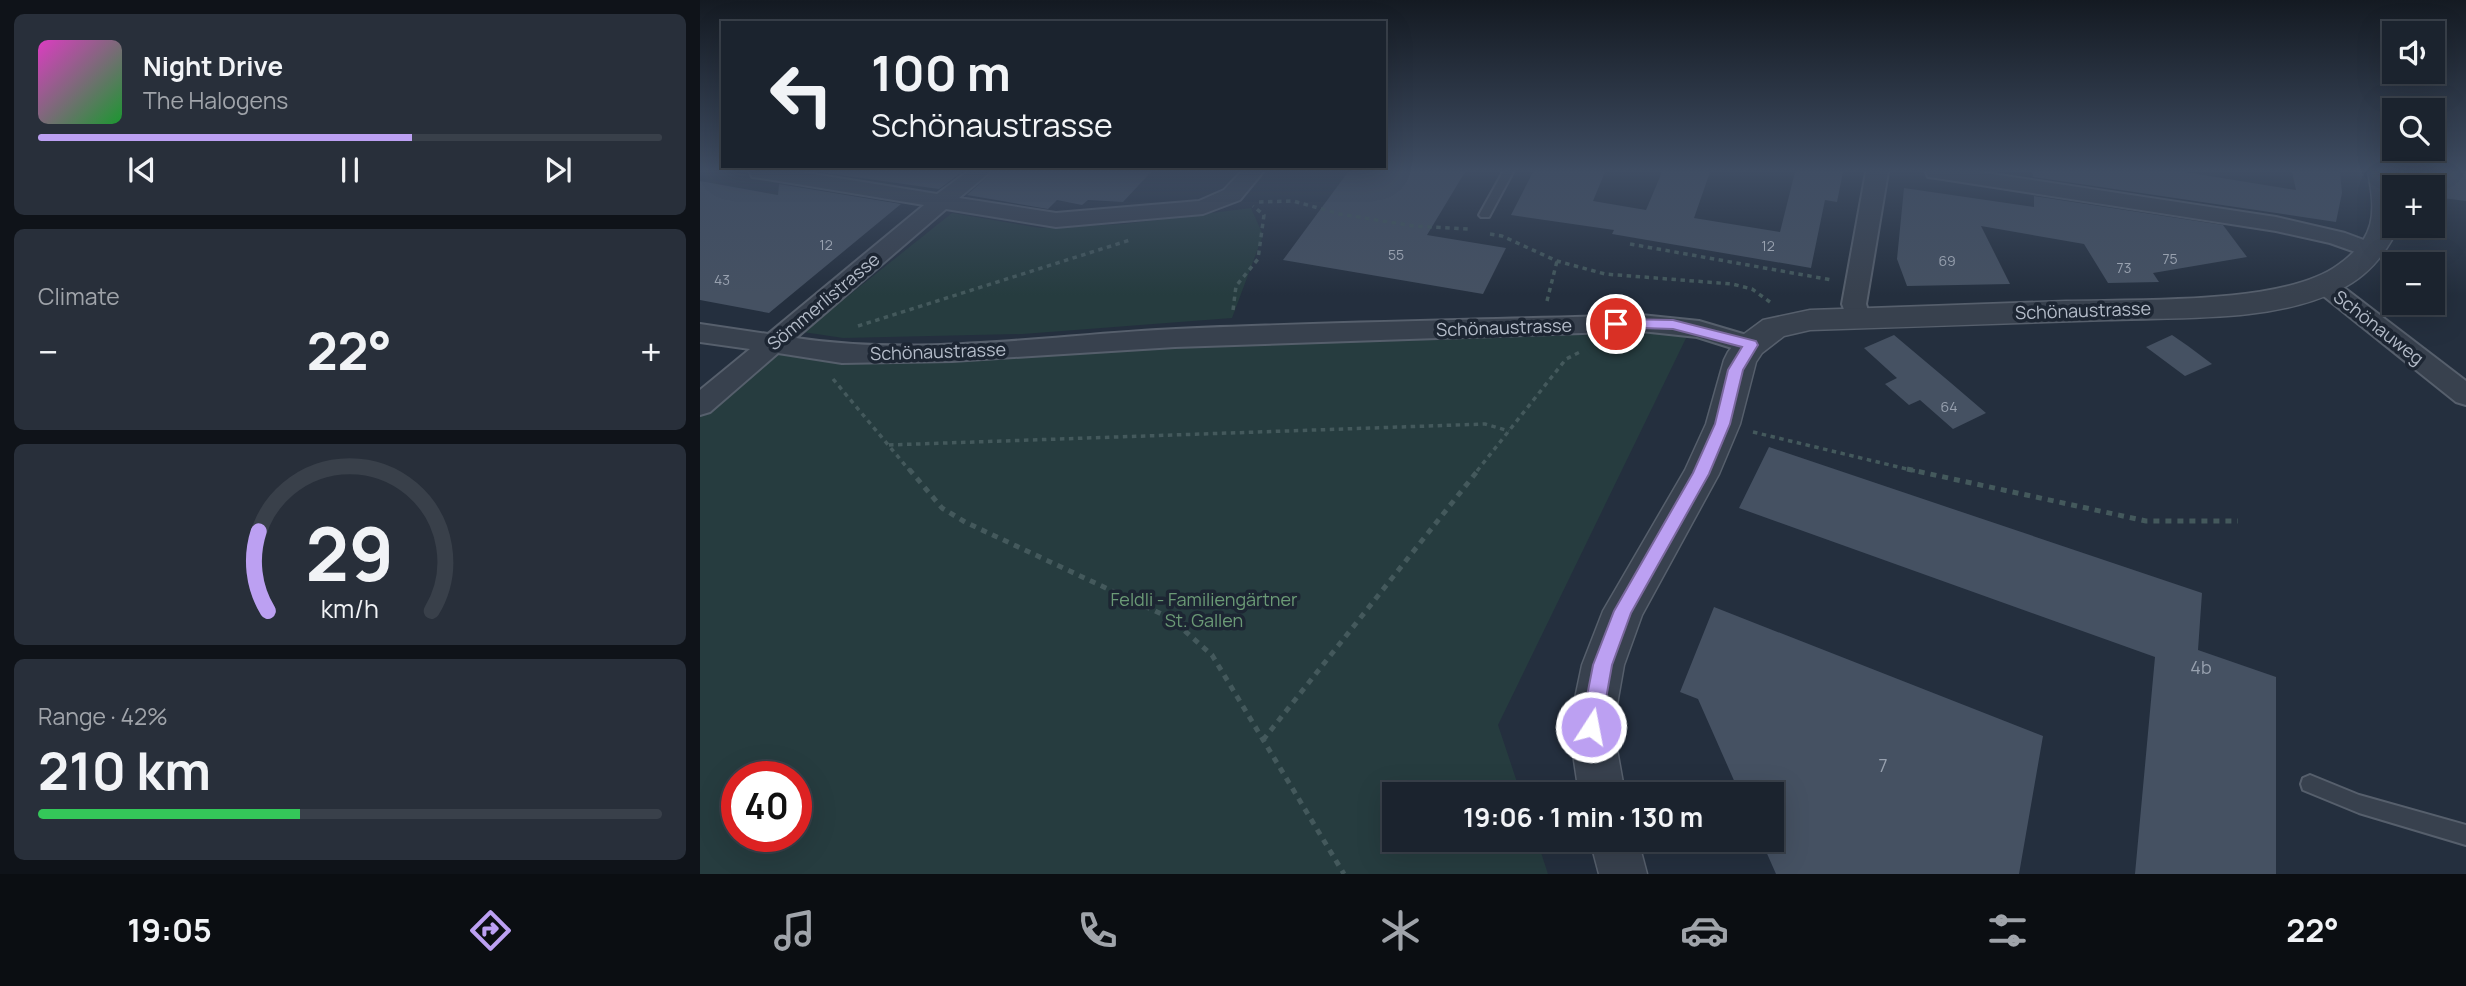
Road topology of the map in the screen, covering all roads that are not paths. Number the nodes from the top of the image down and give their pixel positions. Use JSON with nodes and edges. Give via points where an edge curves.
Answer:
{"nodes":[{"id":1,"x":929,"y":213,"type":"edge"},
{"id":2,"x":1006,"y":213,"type":"edge"},
{"id":3,"x":1151,"y":213,"type":"edge"},
{"id":4,"x":1870,"y":213,"type":"edge"},
{"id":5,"x":2203,"y":213,"type":"edge"},
{"id":6,"x":2387,"y":213,"type":"edge"},
{"id":7,"x":2372,"y":251,"type":"junction"},
{"id":8,"x":2325,"y":285,"type":"junction"},
{"id":9,"x":1857,"y":317,"type":"junction"},
{"id":10,"x":700,"y":333,"type":"edge"},
{"id":11,"x":771,"y":345,"type":"junction"},
{"id":12,"x":1751,"y":345,"type":"junction"},
{"id":13,"x":2466,"y":396,"type":"edge"},
{"id":14,"x":700,"y":405,"type":"edge"},
{"id":15,"x":1599,"y":782,"type":"edge"},
{"id":16,"x":2310,"y":784,"type":"dead end"},
{"id":17,"x":2466,"y":835,"type":"edge"},
{"id":18,"x":1617,"y":852,"type":"edge"},
{"id":19,"x":1623,"y":874,"type":"edge"}],
"edges":[{"from":1,"to":11,"type":"street","name":"Sömmerlistrasse"},
{"from":2,"to":3,"type":"street","via":[[1056,220]]},
{"from":4,"to":9,"type":"street","via":[[1854,304]]},
{"from":5,"to":7,"type":"street","via":[[2276,224]]},
{"from":6,"to":7,"type":"street","name":"Schönaustrasse"},
{"from":7,"to":8,"type":"street","name":"Schönaustrasse","via":[[2344,276]]},
{"from":8,"to":9,"type":"street","name":"Schönaustrasse","via":[[2273,300],[2211,306]]},
{"from":8,"to":13,"type":"street","name":"Schönauweg"},
{"from":9,"to":12,"type":"street","name":"Schönaustrasse","via":[[1774,327]]},
{"from":10,"to":11,"type":"street","name":"Schönaustrasse"},
{"from":11,"to":12,"type":"street","name":"Schönaustrasse","via":[[842,354],[952,352],[1175,338],[1641,323],[1699,329]]},
{"from":11,"to":14,"type":"street","name":"Sömmerlistrasse"},
{"from":12,"to":15,"type":"street","via":[[1736,370],[1723,424],[1701,474],[1623,611],[1603,665],[1591,727]]},
{"from":16,"to":17,"type":"lane","via":[[2359,804]]},
{"from":18,"to":19,"type":"street"}]}
